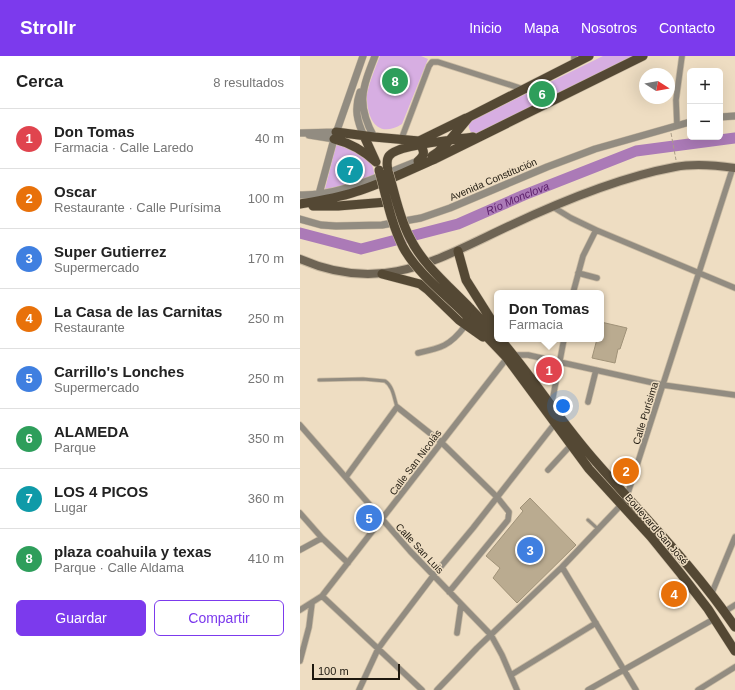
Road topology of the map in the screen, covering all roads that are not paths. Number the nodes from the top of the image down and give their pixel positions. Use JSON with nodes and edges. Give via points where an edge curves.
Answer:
{"nodes":[{"id":1,"x":363,"y":56,"type":"edge"},
{"id":2,"x":375,"y":56,"type":"edge"},
{"id":3,"x":589,"y":56,"type":"edge"},
{"id":4,"x":643,"y":56,"type":"edge"},
{"id":5,"x":682,"y":56,"type":"edge"},
{"id":6,"x":574,"y":59,"type":"edge"},
{"id":7,"x":366,"y":80,"type":"junction"},
{"id":8,"x":523,"y":89,"type":"junction"},
{"id":9,"x":348,"y":97,"type":"junction"},
{"id":10,"x":723,"y":116,"type":"edge"},
{"id":11,"x":735,"y":116,"type":"edge"},
{"id":12,"x":357,"y":118,"type":"junction"},
{"id":13,"x":467,"y":120,"type":"junction"},
{"id":14,"x":687,"y":123,"type":"edge"},
{"id":15,"x":674,"y":126,"type":"junction"},
{"id":16,"x":302,"y":133,"type":"edge"},
{"id":17,"x":335,"y":136,"type":"junction"},
{"id":18,"x":369,"y":137,"type":"junction"},
{"id":19,"x":477,"y":137,"type":"junction"},
{"id":20,"x":401,"y":140,"type":"junction"},
{"id":21,"x":449,"y":141,"type":"junction"},
{"id":22,"x":420,"y":143,"type":"junction"},
{"id":23,"x":418,"y":161,"type":"junction"},
{"id":24,"x":377,"y":166,"type":"junction"},
{"id":25,"x":734,"y":168,"type":"edge"},
{"id":26,"x":319,"y":194,"type":"junction"},
{"id":27,"x":300,"y":195,"type":"edge"},
{"id":28,"x":387,"y":202,"type":"junction"},
{"id":29,"x":300,"y":204,"type":"edge"},
{"id":30,"x":553,"y":207,"type":"junction"},
{"id":31,"x":300,"y":219,"type":"edge"},
{"id":32,"x":596,"y":230,"type":"junction"},
{"id":33,"x":458,"y":251,"type":"junction"},
{"id":34,"x":300,"y":259,"type":"edge"},
{"id":35,"x":700,"y":272,"type":"junction"},
{"id":36,"x":578,"y":273,"type":"junction"},
{"id":37,"x":382,"y":274,"type":"junction"},
{"id":38,"x":597,"y":278,"type":"dead end"},
{"id":39,"x":735,"y":288,"type":"edge"},
{"id":40,"x":574,"y":290,"type":"edge"},
{"id":41,"x":468,"y":312,"type":"junction"},
{"id":42,"x":466,"y":326,"type":"junction"},
{"id":43,"x":494,"y":331,"type":"edge"},
{"id":44,"x":494,"y":336,"type":"edge"},
{"id":45,"x":494,"y":338,"type":"edge"},
{"id":46,"x":499,"y":342,"type":"edge"},
{"id":47,"x":563,"y":342,"type":"edge"},
{"id":48,"x":418,"y":353,"type":"dead end"},
{"id":49,"x":510,"y":356,"type":"junction"},
{"id":50,"x":560,"y":362,"type":"junction"},
{"id":51,"x":596,"y":370,"type":"junction"},
{"id":52,"x":319,"y":380,"type":"dead end"},
{"id":53,"x":663,"y":385,"type":"junction"},
{"id":54,"x":735,"y":394,"type":"edge"},
{"id":55,"x":588,"y":402,"type":"dead end"},
{"id":56,"x":397,"y":407,"type":"junction"},
{"id":57,"x":548,"y":409,"type":"junction"},
{"id":58,"x":558,"y":420,"type":"junction"},
{"id":59,"x":300,"y":425,"type":"edge"},
{"id":60,"x":441,"y":442,"type":"junction"},
{"id":61,"x":571,"y":445,"type":"junction"},
{"id":62,"x":597,"y":464,"type":"junction"},
{"id":63,"x":548,"y":470,"type":"dead end"},
{"id":64,"x":346,"y":477,"type":"junction"},
{"id":65,"x":600,"y":482,"type":"junction"},
{"id":66,"x":617,"y":486,"type":"junction"},
{"id":67,"x":626,"y":496,"type":"junction"},
{"id":68,"x":497,"y":497,"type":"junction"},
{"id":69,"x":621,"y":505,"type":"junction"},
{"id":70,"x":300,"y":513,"type":"edge"},
{"id":71,"x":382,"y":520,"type":"junction"},
{"id":72,"x":588,"y":520,"type":"dead end"},
{"id":73,"x":598,"y":529,"type":"junction"},
{"id":74,"x":735,"y":537,"type":"edge"},
{"id":75,"x":322,"y":538,"type":"junction"},
{"id":76,"x":300,"y":550,"type":"edge"},
{"id":77,"x":348,"y":563,"type":"junction"},
{"id":78,"x":562,"y":567,"type":"junction"},
{"id":79,"x":433,"y":576,"type":"junction"},
{"id":80,"x":449,"y":592,"type":"junction"},
{"id":81,"x":711,"y":595,"type":"junction"},
{"id":82,"x":322,"y":596,"type":"junction"},
{"id":83,"x":312,"y":603,"type":"junction"},
{"id":84,"x":462,"y":605,"type":"junction"},
{"id":85,"x":735,"y":605,"type":"edge"},
{"id":86,"x":300,"y":610,"type":"edge"},
{"id":87,"x":724,"y":612,"type":"junction"},
{"id":88,"x":714,"y":619,"type":"junction"},
{"id":89,"x":596,"y":623,"type":"junction"},
{"id":90,"x":735,"y":627,"type":"edge"},
{"id":91,"x":458,"y":633,"type":"dead end"},
{"id":92,"x":491,"y":635,"type":"junction"},
{"id":93,"x":378,"y":649,"type":"junction"},
{"id":94,"x":735,"y":651,"type":"edge"},
{"id":95,"x":300,"y":661,"type":"edge"},
{"id":96,"x":735,"y":667,"type":"edge"},
{"id":97,"x":623,"y":669,"type":"junction"},
{"id":98,"x":510,"y":675,"type":"junction"},
{"id":99,"x":359,"y":690,"type":"edge"},
{"id":100,"x":422,"y":690,"type":"edge"},
{"id":101,"x":437,"y":690,"type":"edge"},
{"id":102,"x":517,"y":690,"type":"edge"},
{"id":103,"x":588,"y":690,"type":"edge"},
{"id":104,"x":636,"y":690,"type":"edge"},
{"id":105,"x":698,"y":690,"type":"edge"}],
"edges":[{"from":1,"to":9,"type":"street"},
{"from":2,"to":7,"type":"street"},
{"from":3,"to":6,"type":"main road"},
{"from":4,"to":19,"type":"main road"},
{"from":5,"to":15,"type":"street"},
{"from":6,"to":8,"type":"main road"},
{"from":7,"to":12,"type":"street","via":[[358,99]]},
{"from":7,"to":18,"type":"street","via":[[363,89],[363,109]]},
{"from":8,"to":13,"type":"main road"},
{"from":8,"to":20,"type":"street","via":[[433,61]]},
{"from":9,"to":12,"type":"street"},
{"from":9,"to":17,"type":"street"},
{"from":10,"to":11,"type":"street"},
{"from":12,"to":18,"type":"street"},
{"from":13,"to":19,"type":"main road","via":[[466,132]]},
{"from":13,"to":21,"type":"main road"},
{"from":13,"to":22,"type":"main road"},
{"from":14,"to":15,"type":"street","name":"Avenida Constitución"},
{"from":15,"to":31,"type":"street","name":"Avenida Constitución","via":[[595,149],[420,218],[350,226],[321,225]]},
{"from":16,"to":17,"type":"street"},
{"from":17,"to":18,"type":"main road"},
{"from":17,"to":24,"type":"main road","via":[[365,152]]},
{"from":17,"to":26,"type":"street"},
{"from":18,"to":20,"type":"main road"},
{"from":18,"to":24,"type":"main road"},
{"from":19,"to":21,"type":"main road"},
{"from":19,"to":29,"type":"main road","via":[[436,159],[357,191]]},
{"from":20,"to":22,"type":"main road"},
{"from":21,"to":22,"type":"main road"},
{"from":21,"to":23,"type":"main road","via":[[435,154]]},
{"from":22,"to":23,"type":"main road","via":[[424,154]]},
{"from":22,"to":41,"type":"main road","bridge":true,"via":[[392,153],[387,160],[401,217],[418,252]]},
{"from":23,"to":26,"type":"street","via":[[362,182]]},
{"from":24,"to":28,"type":"main road","bridge":true},
{"from":25,"to":30,"type":"main road","via":[[702,164],[677,166],[594,190]]},
{"from":25,"to":35,"type":"street","name":"Calle Purísima"},
{"from":26,"to":27,"type":"street"},
{"from":28,"to":29,"type":"main road","via":[[320,206]]},
{"from":28,"to":41,"type":"main road","bridge":true,"via":[[397,234],[411,258],[423,273]]},
{"from":30,"to":32,"type":"street"},
{"from":30,"to":33,"type":"main road"},
{"from":32,"to":35,"type":"street"},
{"from":32,"to":36,"type":"street"},
{"from":33,"to":37,"type":"main road","via":[[418,267]]},
{"from":33,"to":43,"type":"main road","via":[[466,280],[490,318]]},
{"from":34,"to":37,"type":"main road","via":[[332,271]]},
{"from":35,"to":39,"type":"street"},
{"from":35,"to":53,"type":"street","name":"Calle Purísima"},
{"from":36,"to":38,"type":"street"},
{"from":36,"to":40,"type":"street"},
{"from":37,"to":42,"type":"main road","via":[[420,284]]},
{"from":41,"to":44,"type":"main road","name":"Boulevard San José"},
{"from":42,"to":45,"type":"main road","via":[[480,336]]},
{"from":42,"to":48,"type":"street","via":[[448,344]]},
{"from":46,"to":49,"type":"main road","name":"Boulevard San José"},
{"from":47,"to":50,"type":"street"},
{"from":49,"to":50,"type":"street","via":[[522,354]]},
{"from":49,"to":57,"type":"main road","name":"Boulevard San José"},
{"from":49,"to":60,"type":"street","name":"Calle San Nicolás"},
{"from":50,"to":51,"type":"street"},
{"from":50,"to":57,"type":"street"},
{"from":51,"to":53,"type":"street"},
{"from":51,"to":55,"type":"street"},
{"from":52,"to":56,"type":"lane","via":[[363,379],[387,382],[392,389]]},
{"from":53,"to":54,"type":"street"},
{"from":53,"to":67,"type":"street","name":"Calle Purísima"},
{"from":56,"to":60,"type":"street"},
{"from":56,"to":64,"type":"street"},
{"from":57,"to":58,"type":"main road","name":"Boulevard San José"},
{"from":58,"to":61,"type":"main road","name":"Boulevard San José"},
{"from":58,"to":62,"type":"main road","name":"Boulevard San José"},
{"from":58,"to":68,"type":"street"},
{"from":59,"to":64,"type":"street","name":"Calle San Luis"},
{"from":60,"to":68,"type":"street"},
{"from":60,"to":71,"type":"street","name":"Calle San Nicolás"},
{"from":61,"to":63,"type":"street"},
{"from":61,"to":65,"type":"main road","name":"Boulevard San José"},
{"from":62,"to":65,"type":"main road"},
{"from":62,"to":66,"type":"main road","name":"Boulevard San José"},
{"from":64,"to":71,"type":"street","name":"Calle San Luis"},
{"from":65,"to":66,"type":"main road"},
{"from":65,"to":69,"type":"main road","name":"Boulevard San José"},
{"from":66,"to":67,"type":"main road","name":"Boulevard San José"},
{"from":67,"to":69,"type":"street","name":"Calle Purísima"},
{"from":67,"to":81,"type":"main road","name":"Boulevard San José"},
{"from":68,"to":79,"type":"street"},
{"from":68,"to":80,"type":"street","via":[[509,512],[508,520]]},
{"from":69,"to":73,"type":"street","name":"Calle Purísima"},
{"from":69,"to":88,"type":"main road","name":"Boulevard San José","via":[[651,537]]},
{"from":70,"to":75,"type":"street"},
{"from":71,"to":77,"type":"street","name":"Calle San Nicolás"},
{"from":71,"to":79,"type":"street","name":"Calle San Luis"},
{"from":72,"to":73,"type":"lane"},
{"from":73,"to":78,"type":"street","name":"Calle Purísima"},
{"from":74,"to":81,"type":"street"},
{"from":75,"to":76,"type":"street"},
{"from":75,"to":77,"type":"street"},
{"from":77,"to":82,"type":"street","name":"Calle San Nicolás"},
{"from":78,"to":89,"type":"street"},
{"from":78,"to":92,"type":"street","name":"Calle Purísima"},
{"from":79,"to":80,"type":"street","name":"Calle San Luis"},
{"from":79,"to":93,"type":"street"},
{"from":80,"to":84,"type":"street","name":"Calle San Luis"},
{"from":81,"to":87,"type":"main road","name":"Boulevard San José"},
{"from":82,"to":83,"type":"street","name":"Calle San Nicolás"},
{"from":82,"to":93,"type":"street"},
{"from":83,"to":86,"type":"street","name":"Calle San Nicolás"},
{"from":83,"to":95,"type":"street"},
{"from":84,"to":91,"type":"street"},
{"from":84,"to":92,"type":"street","name":"Calle San Luis"},
{"from":85,"to":87,"type":"street"},
{"from":87,"to":90,"type":"main road","name":"Boulevard San José"},
{"from":88,"to":94,"type":"main road","name":"Boulevard San José"},
{"from":88,"to":97,"type":"street"},
{"from":89,"to":97,"type":"street"},
{"from":89,"to":98,"type":"street"},
{"from":92,"to":98,"type":"street","name":"Calle San Luis"},
{"from":92,"to":101,"type":"street","name":"Calle Purísima"},
{"from":93,"to":99,"type":"street"},
{"from":93,"to":100,"type":"street"},
{"from":96,"to":105,"type":"street"},
{"from":97,"to":103,"type":"street"},
{"from":97,"to":104,"type":"street"},
{"from":98,"to":102,"type":"street","name":"Calle San Luis"}]}
